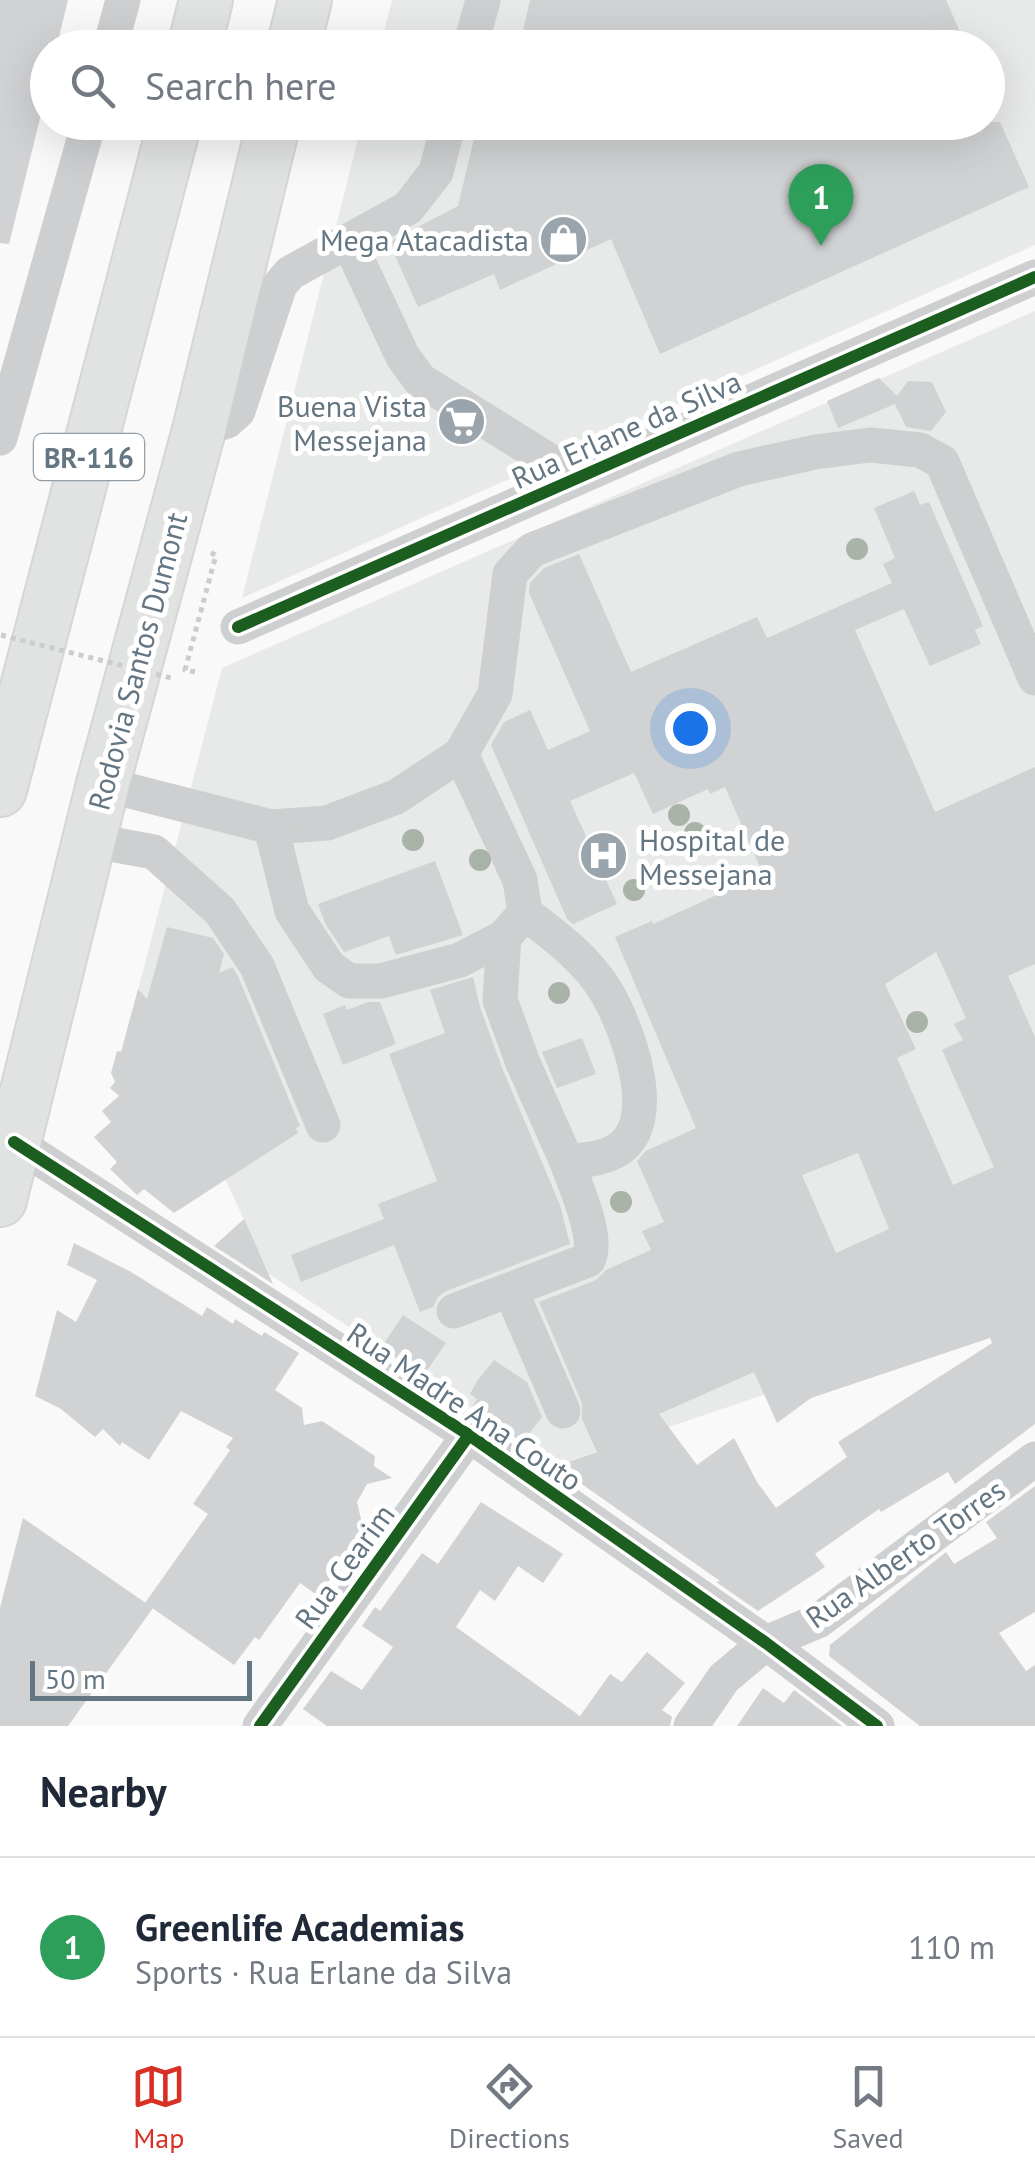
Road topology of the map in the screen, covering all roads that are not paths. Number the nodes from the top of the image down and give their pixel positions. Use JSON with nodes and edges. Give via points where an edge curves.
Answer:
{"nodes":[{"id":1,"x":123,"y":0,"type":"edge"},
{"id":2,"x":206,"y":0,"type":"edge"},
{"id":3,"x":305,"y":0,"type":"edge"},
{"id":4,"x":484,"y":0,"type":"edge"},
{"id":5,"x":115,"y":30,"type":"edge"},
{"id":6,"x":198,"y":30,"type":"edge"},
{"id":7,"x":298,"y":30,"type":"edge"},
{"id":8,"x":475,"y":30,"type":"edge"},
{"id":9,"x":84,"y":140,"type":"edge"},
{"id":10,"x":170,"y":140,"type":"edge"},
{"id":11,"x":270,"y":140,"type":"edge"},
{"id":12,"x":445,"y":140,"type":"edge"},
{"id":13,"x":349,"y":242,"type":"junction"},
{"id":14,"x":1035,"y":278,"type":"edge"},
{"id":15,"x":199,"y":430,"type":"junction"},
{"id":16,"x":0,"y":438,"type":"edge"},
{"id":17,"x":577,"y":478,"type":"junction"},
{"id":18,"x":238,"y":627,"type":"dead end"},
{"id":19,"x":1035,"y":678,"type":"edge"},
{"id":20,"x":461,"y":754,"type":"junction"},
{"id":21,"x":103,"y":784,"type":"junction"},
{"id":22,"x":0,"y":790,"type":"edge"},
{"id":23,"x":271,"y":826,"type":"junction"},
{"id":24,"x":89,"y":840,"type":"junction"},
{"id":25,"x":514,"y":925,"type":"junction"},
{"id":26,"x":322,"y":1125,"type":"dead end"},
{"id":27,"x":14,"y":1142,"type":"junction"},
{"id":28,"x":567,"y":1162,"type":"junction"},
{"id":29,"x":0,"y":1200,"type":"edge"},
{"id":30,"x":511,"y":1291,"type":"junction"},
{"id":31,"x":454,"y":1311,"type":"dead end"},
{"id":32,"x":562,"y":1410,"type":"dead end"},
{"id":33,"x":469,"y":1435,"type":"junction"},
{"id":34,"x":1035,"y":1460,"type":"edge"},
{"id":35,"x":766,"y":1642,"type":"junction"},
{"id":36,"x":260,"y":1726,"type":"edge"},
{"id":37,"x":691,"y":1726,"type":"edge"},
{"id":38,"x":877,"y":1726,"type":"edge"}],
"edges":[{"from":1,"to":5,"type":"street"},
{"from":2,"to":6,"type":"highway"},
{"from":3,"to":7,"type":"highway"},
{"from":4,"to":8,"type":"street"},
{"from":9,"to":16,"type":"street"},
{"from":10,"to":22,"type":"highway","number":"BR-116"},
{"from":11,"to":15,"type":"highway","name":"Rodovia Santos Dumont","number":"BR-116"},
{"from":12,"to":13,"type":"street","via":[[420,196]]},
{"from":13,"to":15,"type":"street","via":[[280,285],[238,411]]},
{"from":13,"to":17,"type":"street","via":[[420,380]]},
{"from":14,"to":17,"type":"street","name":"Rua Erlane da Silva"},
{"from":15,"to":21,"type":"highway","name":"Rodovia Santos Dumont","number":"BR-116"},
{"from":17,"to":18,"type":"street","name":"Rua Erlane da Silva"},
{"from":19,"to":20,"type":"street","via":[[942,462],[920,450],[828,450],[738,469],[532,550],[510,574],[495,694]]},
{"from":20,"to":23,"type":"street","via":[[396,797],[362,810],[327,823]]},
{"from":20,"to":25,"type":"street","via":[[520,880]]},
{"from":21,"to":23,"type":"street"},
{"from":21,"to":24,"type":"highway","name":"Rodovia Santos Dumont","number":"BR-116"},
{"from":23,"to":25,"type":"street","via":[[292,911],[330,966],[349,981],[381,981],[460,960]]},
{"from":24,"to":26,"type":"street","via":[[154,852],[220,911],[257,966]]},
{"from":24,"to":27,"type":"highway","name":"Rodovia Santos Dumont","number":"BR-116"},
{"from":25,"to":28,"type":"street","via":[[500,1000]]},
{"from":25,"to":28,"type":"street","via":[[566,944],[606,992],[638,1068],[642,1091],[630,1136],[619,1149]]},
{"from":27,"to":29,"type":"highway","name":"Rodovia Santos Dumont","number":"BR-116"},
{"from":27,"to":33,"type":"street","name":"Rua Madre Ana Couto"},
{"from":28,"to":30,"type":"street","via":[[592,1252],[588,1260]]},
{"from":30,"to":31,"type":"street"},
{"from":30,"to":32,"type":"street"},
{"from":33,"to":35,"type":"street","name":"Rua Madre Ana Couto"},
{"from":33,"to":36,"type":"street","name":"Rua Cearim"},
{"from":34,"to":35,"type":"street","name":"Rua Alberto Torres","via":[[818,1621]]},
{"from":35,"to":37,"type":"street","name":"Rua Alberto Torres","via":[[724,1678]]},
{"from":35,"to":38,"type":"street","name":"Rua Madre Ana Couto"}]}
